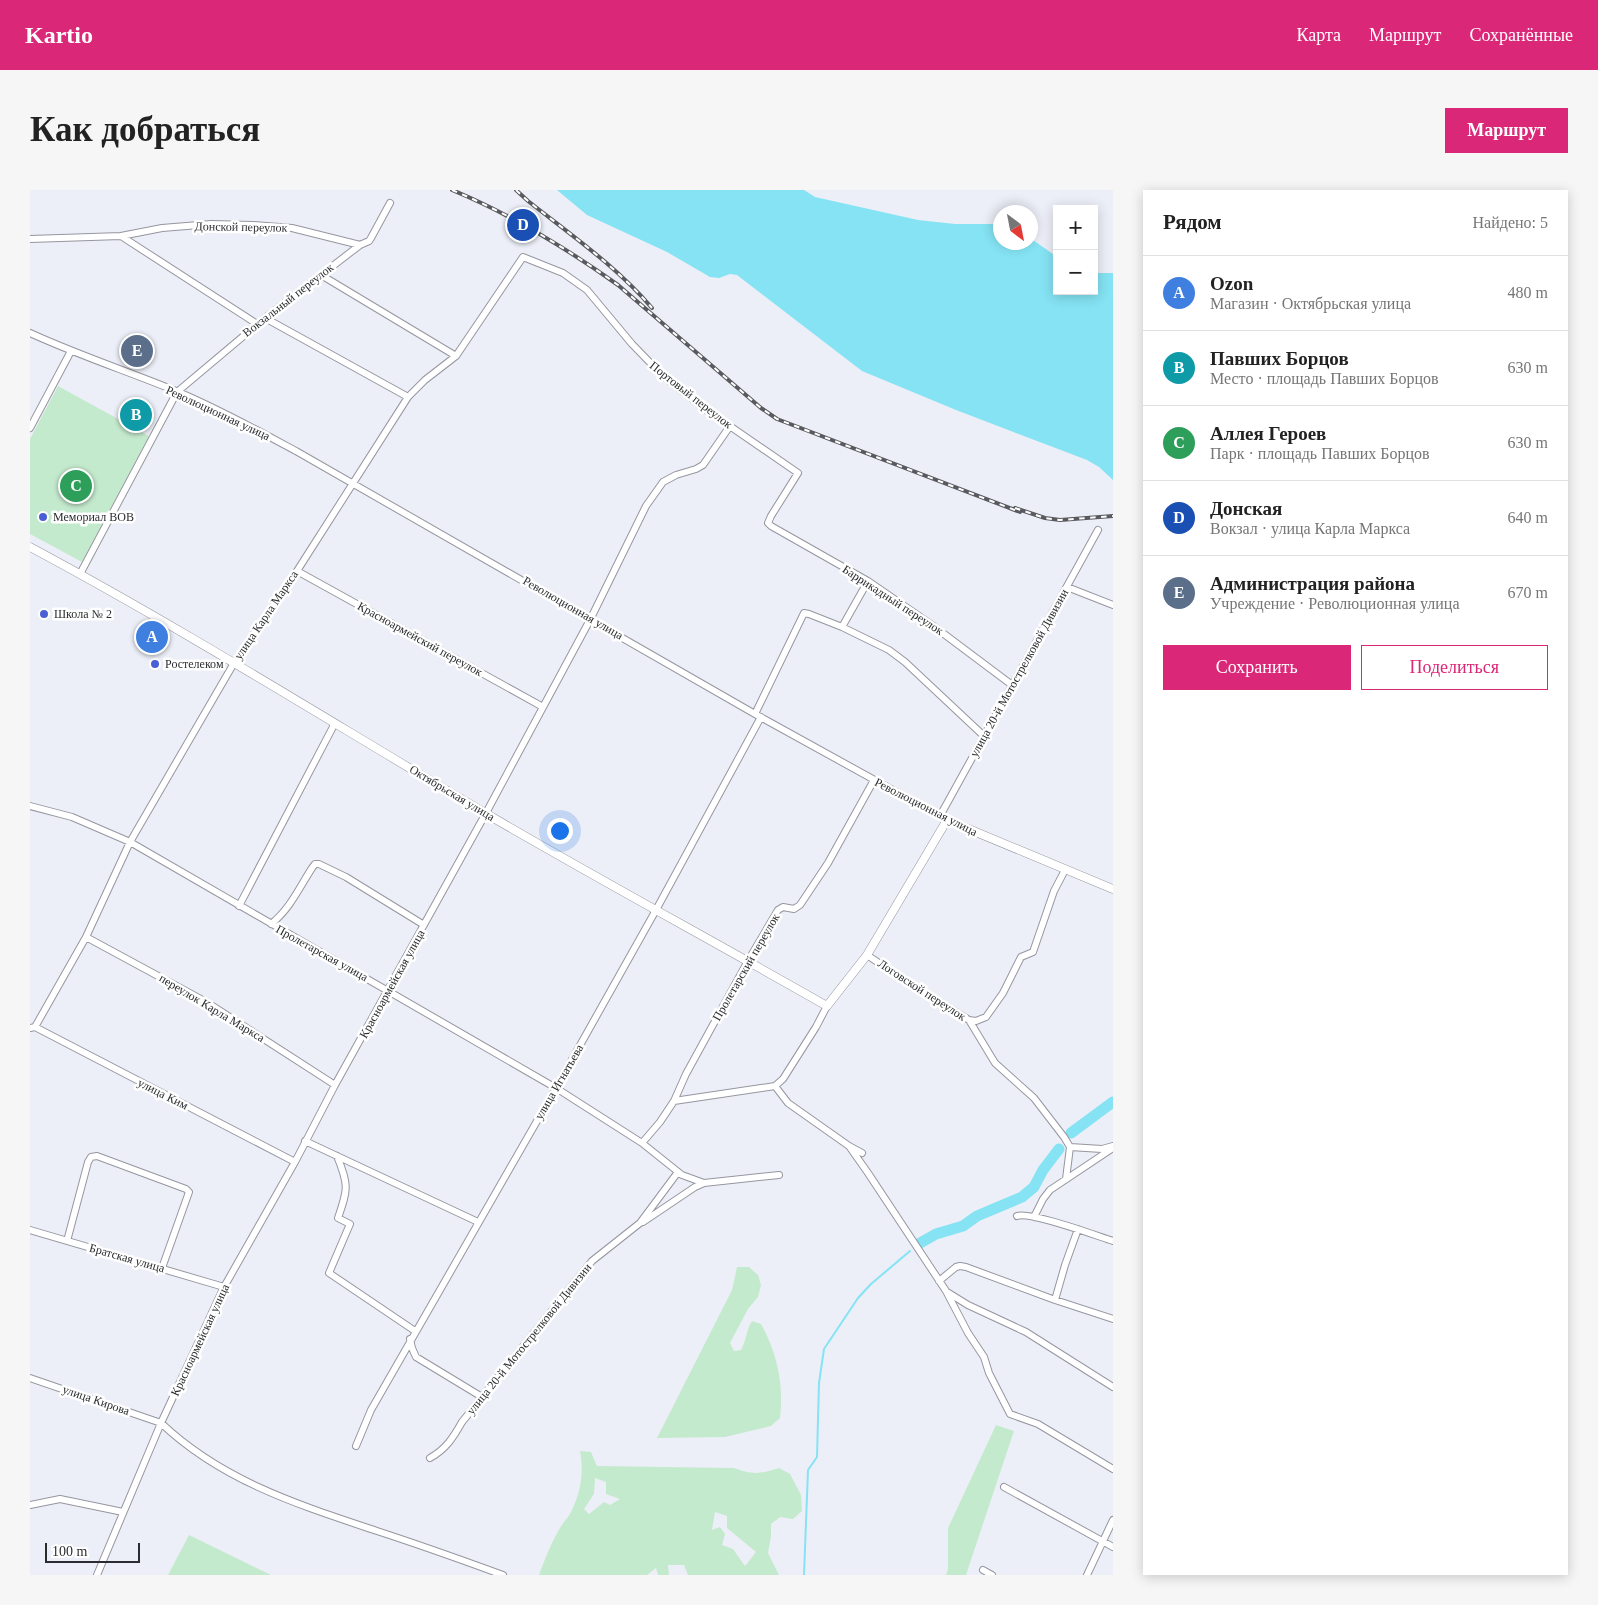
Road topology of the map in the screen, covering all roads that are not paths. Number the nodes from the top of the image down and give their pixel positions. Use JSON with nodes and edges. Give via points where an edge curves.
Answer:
{"nodes":[{"id":1,"x":390,"y":202,"type":"dead end"},
{"id":2,"x":121,"y":236,"type":"junction"},
{"id":3,"x":30,"y":239,"type":"edge"},
{"id":4,"x":360,"y":245,"type":"junction"},
{"id":5,"x":523,"y":257,"type":"joint"},
{"id":6,"x":321,"y":275,"type":"junction"},
{"id":7,"x":265,"y":318,"type":"junction"},
{"id":8,"x":257,"y":324,"type":"junction"},
{"id":9,"x":30,"y":333,"type":"edge"},
{"id":10,"x":70,"y":351,"type":"junction"},
{"id":11,"x":456,"y":356,"type":"junction"},
{"id":12,"x":177,"y":392,"type":"junction"},
{"id":13,"x":408,"y":397,"type":"junction"},
{"id":14,"x":730,"y":426,"type":"junction"},
{"id":15,"x":30,"y":428,"type":"edge"},
{"id":16,"x":354,"y":483,"type":"junction"},
{"id":17,"x":768,"y":523,"type":"joint"},
{"id":18,"x":1098,"y":530,"type":"dead end"},
{"id":19,"x":30,"y":547,"type":"edge"},
{"id":20,"x":297,"y":571,"type":"junction"},
{"id":21,"x":80,"y":574,"type":"junction"},
{"id":22,"x":868,"y":581,"type":"junction"},
{"id":23,"x":1067,"y":587,"type":"junction"},
{"id":24,"x":1113,"y":605,"type":"edge"},
{"id":25,"x":591,"y":618,"type":"junction"},
{"id":26,"x":842,"y":627,"type":"junction"},
{"id":27,"x":234,"y":663,"type":"junction"},
{"id":28,"x":1012,"y":685,"type":"junction"},
{"id":29,"x":543,"y":707,"type":"junction"},
{"id":30,"x":758,"y":716,"type":"junction"},
{"id":31,"x":335,"y":723,"type":"junction"},
{"id":32,"x":985,"y":737,"type":"junction"},
{"id":33,"x":874,"y":780,"type":"junction"},
{"id":34,"x":30,"y":806,"type":"edge"},
{"id":35,"x":486,"y":813,"type":"junction"},
{"id":36,"x":943,"y":818,"type":"junction"},
{"id":37,"x":130,"y":842,"type":"junction"},
{"id":38,"x":1065,"y":870,"type":"junction"},
{"id":39,"x":1113,"y":889,"type":"edge"},
{"id":40,"x":239,"y":906,"type":"junction"},
{"id":41,"x":656,"y":910,"type":"junction"},
{"id":42,"x":271,"y":924,"type":"junction"},
{"id":43,"x":424,"y":925,"type":"junction"},
{"id":44,"x":86,"y":936,"type":"junction"},
{"id":45,"x":868,"y":955,"type":"junction"},
{"id":46,"x":748,"y":961,"type":"junction"},
{"id":47,"x":388,"y":990,"type":"junction"},
{"id":48,"x":827,"y":1006,"type":"junction"},
{"id":49,"x":969,"y":1020,"type":"junction"},
{"id":50,"x":32,"y":1028,"type":"edge"},
{"id":51,"x":335,"y":1085,"type":"junction"},
{"id":52,"x":775,"y":1086,"type":"junction"},
{"id":53,"x":556,"y":1088,"type":"junction"},
{"id":54,"x":674,"y":1101,"type":"junction"},
{"id":55,"x":305,"y":1141,"type":"junction"},
{"id":56,"x":642,"y":1143,"type":"junction"},
{"id":57,"x":849,"y":1146,"type":"junction"},
{"id":58,"x":1070,"y":1147,"type":"junction"},
{"id":59,"x":1113,"y":1147,"type":"edge"},
{"id":60,"x":862,"y":1153,"type":"dead end"},
{"id":61,"x":338,"y":1156,"type":"junction"},
{"id":62,"x":295,"y":1162,"type":"junction"},
{"id":63,"x":678,"y":1172,"type":"junction"},
{"id":64,"x":779,"y":1175,"type":"dead end"},
{"id":65,"x":1066,"y":1179,"type":"junction"},
{"id":66,"x":704,"y":1183,"type":"junction"},
{"id":67,"x":1018,"y":1216,"type":"dead end"},
{"id":68,"x":1034,"y":1217,"type":"junction"},
{"id":69,"x":478,"y":1222,"type":"junction"},
{"id":70,"x":636,"y":1227,"type":"junction"},
{"id":71,"x":1078,"y":1229,"type":"junction"},
{"id":72,"x":30,"y":1230,"type":"edge"},
{"id":73,"x":67,"y":1241,"type":"junction"},
{"id":74,"x":1113,"y":1241,"type":"edge"},
{"id":75,"x":162,"y":1268,"type":"junction"},
{"id":76,"x":939,"y":1281,"type":"junction"},
{"id":77,"x":224,"y":1287,"type":"junction"},
{"id":78,"x":946,"y":1291,"type":"junction"},
{"id":79,"x":1055,"y":1300,"type":"junction"},
{"id":80,"x":1113,"y":1319,"type":"edge"},
{"id":81,"x":415,"y":1331,"type":"junction"},
{"id":82,"x":410,"y":1339,"type":"junction"},
{"id":83,"x":30,"y":1378,"type":"edge"},
{"id":84,"x":1113,"y":1387,"type":"edge"},
{"id":85,"x":482,"y":1397,"type":"junction"},
{"id":86,"x":161,"y":1423,"type":"junction"},
{"id":87,"x":356,"y":1446,"type":"dead end"},
{"id":88,"x":430,"y":1458,"type":"dead end"},
{"id":89,"x":1113,"y":1469,"type":"edge"},
{"id":90,"x":1004,"y":1487,"type":"dead end"},
{"id":91,"x":30,"y":1505,"type":"edge"},
{"id":92,"x":122,"y":1512,"type":"junction"},
{"id":93,"x":1113,"y":1520,"type":"edge"},
{"id":94,"x":1103,"y":1542,"type":"junction"},
{"id":95,"x":1113,"y":1547,"type":"edge"},
{"id":96,"x":983,"y":1570,"type":"dead end"},
{"id":97,"x":97,"y":1575,"type":"edge"},
{"id":98,"x":503,"y":1575,"type":"edge"},
{"id":99,"x":992,"y":1575,"type":"edge"},
{"id":100,"x":1087,"y":1575,"type":"edge"}],
"edges":[{"from":1,"to":4,"type":"street","name":"Вокзальный переулок","via":[[371,238]]},
{"from":2,"to":3,"type":"street","name":"Донской переулок"},
{"from":2,"to":4,"type":"street","name":"Донской переулок","via":[[162,228],[253,225],[292,228]]},
{"from":2,"to":8,"type":"street"},
{"from":4,"to":6,"type":"street","name":"Вокзальный переулок"},
{"from":5,"to":11,"type":"street","name":"улица Карла Маркса"},
{"from":5,"to":14,"type":"street","name":"Портовый переулок","via":[[563,273],[587,290],[646,360]]},
{"from":6,"to":7,"type":"street","name":"Вокзальный переулок"},
{"from":6,"to":11,"type":"street"},
{"from":7,"to":8,"type":"street","name":"Вокзальный переулок"},
{"from":7,"to":13,"type":"street"},
{"from":8,"to":12,"type":"street","name":"Вокзальный переулок"},
{"from":9,"to":10,"type":"street","name":"Революционная улица"},
{"from":10,"to":12,"type":"street","name":"Революционная улица"},
{"from":10,"to":15,"type":"street"},
{"from":11,"to":13,"type":"street","name":"улица Карла Маркса"},
{"from":12,"to":16,"type":"street","name":"Революционная улица","via":[[237,420]]},
{"from":12,"to":21,"type":"street"},
{"from":13,"to":16,"type":"street","name":"улица Карла Маркса"},
{"from":14,"to":17,"type":"street","name":"Портовый переулок","via":[[798,473]]},
{"from":14,"to":25,"type":"street","name":"Красноармейская улица","via":[[703,465],[663,482],[657,490]]},
{"from":16,"to":20,"type":"street","name":"улица Карла Маркса"},
{"from":16,"to":25,"type":"street","name":"Революционная улица"},
{"from":17,"to":22,"type":"street","name":"Баррикадный переулок"},
{"from":18,"to":23,"type":"street","name":"улица 20-й Мотострелковой Дивизии"},
{"from":19,"to":21,"type":"main road","name":"Октябрьская улица"},
{"from":20,"to":27,"type":"street","name":"улица Карла Маркса"},
{"from":20,"to":29,"type":"street","name":"Красноармейский переулок"},
{"from":21,"to":27,"type":"main road","name":"Октябрьская улица"},
{"from":22,"to":26,"type":"street"},
{"from":22,"to":28,"type":"street","name":"Баррикадный переулок"},
{"from":23,"to":24,"type":"street"},
{"from":23,"to":28,"type":"street","name":"улица 20-й Мотострелковой Дивизии"},
{"from":25,"to":29,"type":"street","name":"Красноармейская улица"},
{"from":25,"to":30,"type":"street","name":"Революционная улица"},
{"from":26,"to":30,"type":"street","name":"улица Игнатьева","via":[[804,614]]},
{"from":26,"to":32,"type":"street","via":[[890,650]]},
{"from":27,"to":31,"type":"main road","name":"Октябрьская улица"},
{"from":27,"to":37,"type":"street","name":"улица Карла Маркса"},
{"from":28,"to":32,"type":"street","name":"улица 20-й Мотострелковой Дивизии"},
{"from":29,"to":35,"type":"street","name":"Красноармейская улица"},
{"from":30,"to":33,"type":"street","name":"Революционная улица"},
{"from":30,"to":41,"type":"street","name":"улица Игнатьева"},
{"from":31,"to":35,"type":"main road","name":"Октябрьская улица"},
{"from":31,"to":40,"type":"street"},
{"from":32,"to":36,"type":"street","name":"улица 20-й Мотострелковой Дивизии"},
{"from":33,"to":36,"type":"street","name":"Революционная улица"},
{"from":33,"to":46,"type":"street","name":"Пролетарский переулок","via":[[828,863],[800,905],[794,909],[781,907]]},
{"from":34,"to":37,"type":"street","name":"Пролетарская улица","via":[[72,817]]},
{"from":35,"to":41,"type":"main road","name":"Октябрьская улица"},
{"from":35,"to":43,"type":"street","name":"Красноармейская улица"},
{"from":36,"to":38,"type":"main road","name":"Революционная улица"},
{"from":36,"to":45,"type":"main road","name":"улица 20-й Мотострелковой Дивизии"},
{"from":37,"to":40,"type":"street","name":"Пролетарская улица"},
{"from":37,"to":44,"type":"street","name":"улица Карла Маркса"},
{"from":38,"to":39,"type":"main road","name":"Революционная улица"},
{"from":38,"to":49,"type":"street","name":"Логовской переулок","via":[[1054,891],[1033,952],[1021,957],[1003,993],[986,1017]]},
{"from":40,"to":42,"type":"street","name":"Пролетарская улица"},
{"from":41,"to":46,"type":"main road","name":"Октябрьская улица"},
{"from":41,"to":53,"type":"street","name":"улица Игнатьева"},
{"from":42,"to":43,"type":"street","via":[[290,904],[315,864],[319,864]]},
{"from":42,"to":47,"type":"street","name":"Пролетарская улица"},
{"from":43,"to":47,"type":"street","name":"Красноармейская улица"},
{"from":44,"to":50,"type":"street","name":"улица Карла Маркса"},
{"from":44,"to":51,"type":"street","name":"переулок Карла Маркса","via":[[208,1003]]},
{"from":45,"to":48,"type":"main road","name":"улица 20-й Мотострелковой Дивизии"},
{"from":45,"to":49,"type":"street","name":"Логовской переулок"},
{"from":46,"to":48,"type":"main road","name":"Октябрьская улица"},
{"from":46,"to":54,"type":"street","name":"Пролетарский переулок"},
{"from":47,"to":51,"type":"street","name":"Красноармейская улица"},
{"from":47,"to":53,"type":"street","name":"Пролетарская улица"},
{"from":48,"to":52,"type":"street","name":"улица 20-й Мотострелковой Дивизии"},
{"from":49,"to":58,"type":"street","via":[[995,1063],[1034,1098]]},
{"from":50,"to":62,"type":"street","name":"улица Ким"},
{"from":51,"to":55,"type":"street","name":"Красноармейская улица"},
{"from":52,"to":54,"type":"street"},
{"from":52,"to":57,"type":"street","via":[[788,1103]]},
{"from":53,"to":56,"type":"street","name":"Пролетарская улица"},
{"from":53,"to":69,"type":"street","name":"улица Игнатьева"},
{"from":54,"to":56,"type":"street","name":"Пролетарский переулок"},
{"from":55,"to":61,"type":"street"},
{"from":55,"to":62,"type":"street","name":"Красноармейская улица"},
{"from":56,"to":63,"type":"street","name":"Пролетарская улица"},
{"from":57,"to":60,"type":"street"},
{"from":57,"to":76,"type":"street"},
{"from":58,"to":59,"type":"street"},
{"from":58,"to":65,"type":"street"},
{"from":59,"to":65,"type":"street"},
{"from":61,"to":69,"type":"street"},
{"from":61,"to":81,"type":"street","via":[[347,1190],[338,1218],[350,1224],[329,1273]]},
{"from":62,"to":77,"type":"street","name":"Красноармейская улица"},
{"from":63,"to":66,"type":"street","name":"Пролетарская улица"},
{"from":63,"to":70,"type":"street","name":"улица 20-й Мотострелковой Дивизии"},
{"from":64,"to":66,"type":"street","name":"улица 20-й Мотострелковой Дивизии"},
{"from":65,"to":68,"type":"street","via":[[1046,1194]]},
{"from":66,"to":70,"type":"street","name":"улица 20-й Мотострелковой Дивизии"},
{"from":67,"to":68,"type":"street"},
{"from":68,"to":71,"type":"street"},
{"from":69,"to":81,"type":"street","name":"улица Игнатьева"},
{"from":70,"to":85,"type":"street","name":"улица 20-й Мотострелковой Дивизии","via":[[592,1261]]},
{"from":71,"to":74,"type":"street"},
{"from":71,"to":79,"type":"street"},
{"from":72,"to":73,"type":"street","name":"Братская улица"},
{"from":73,"to":75,"type":"street","name":"Братская улица"},
{"from":73,"to":75,"type":"street","via":[[88,1162],[97,1156],[189,1192]]},
{"from":75,"to":77,"type":"street","name":"Братская улица"},
{"from":76,"to":78,"type":"street"},
{"from":76,"to":79,"type":"street","via":[[960,1266]]},
{"from":77,"to":86,"type":"street","name":"Красноармейская улица"},
{"from":78,"to":84,"type":"street","via":[[1026,1332]]},
{"from":78,"to":89,"type":"street","via":[[984,1357],[1010,1414],[1038,1424]]},
{"from":79,"to":80,"type":"street"},
{"from":81,"to":82,"type":"street","name":"улица Игнатьева"},
{"from":82,"to":85,"type":"street","via":[[416,1357]]},
{"from":82,"to":87,"type":"street","name":"улица Игнатьева","via":[[371,1410]]},
{"from":83,"to":86,"type":"street","name":"улица Кирова"},
{"from":85,"to":88,"type":"street","name":"улица 20-й Мотострелковой Дивизии","via":[[449,1444]]},
{"from":86,"to":92,"type":"street","name":"Красноармейская улица"},
{"from":86,"to":98,"type":"street","via":[[177,1439],[221,1469],[282,1497]]},
{"from":90,"to":94,"type":"street"},
{"from":91,"to":92,"type":"street","via":[[60,1499]]},
{"from":92,"to":97,"type":"street","name":"Красноармейская улица"},
{"from":93,"to":94,"type":"street"},
{"from":94,"to":95,"type":"street"},
{"from":94,"to":100,"type":"street"},
{"from":96,"to":99,"type":"street"}]}
